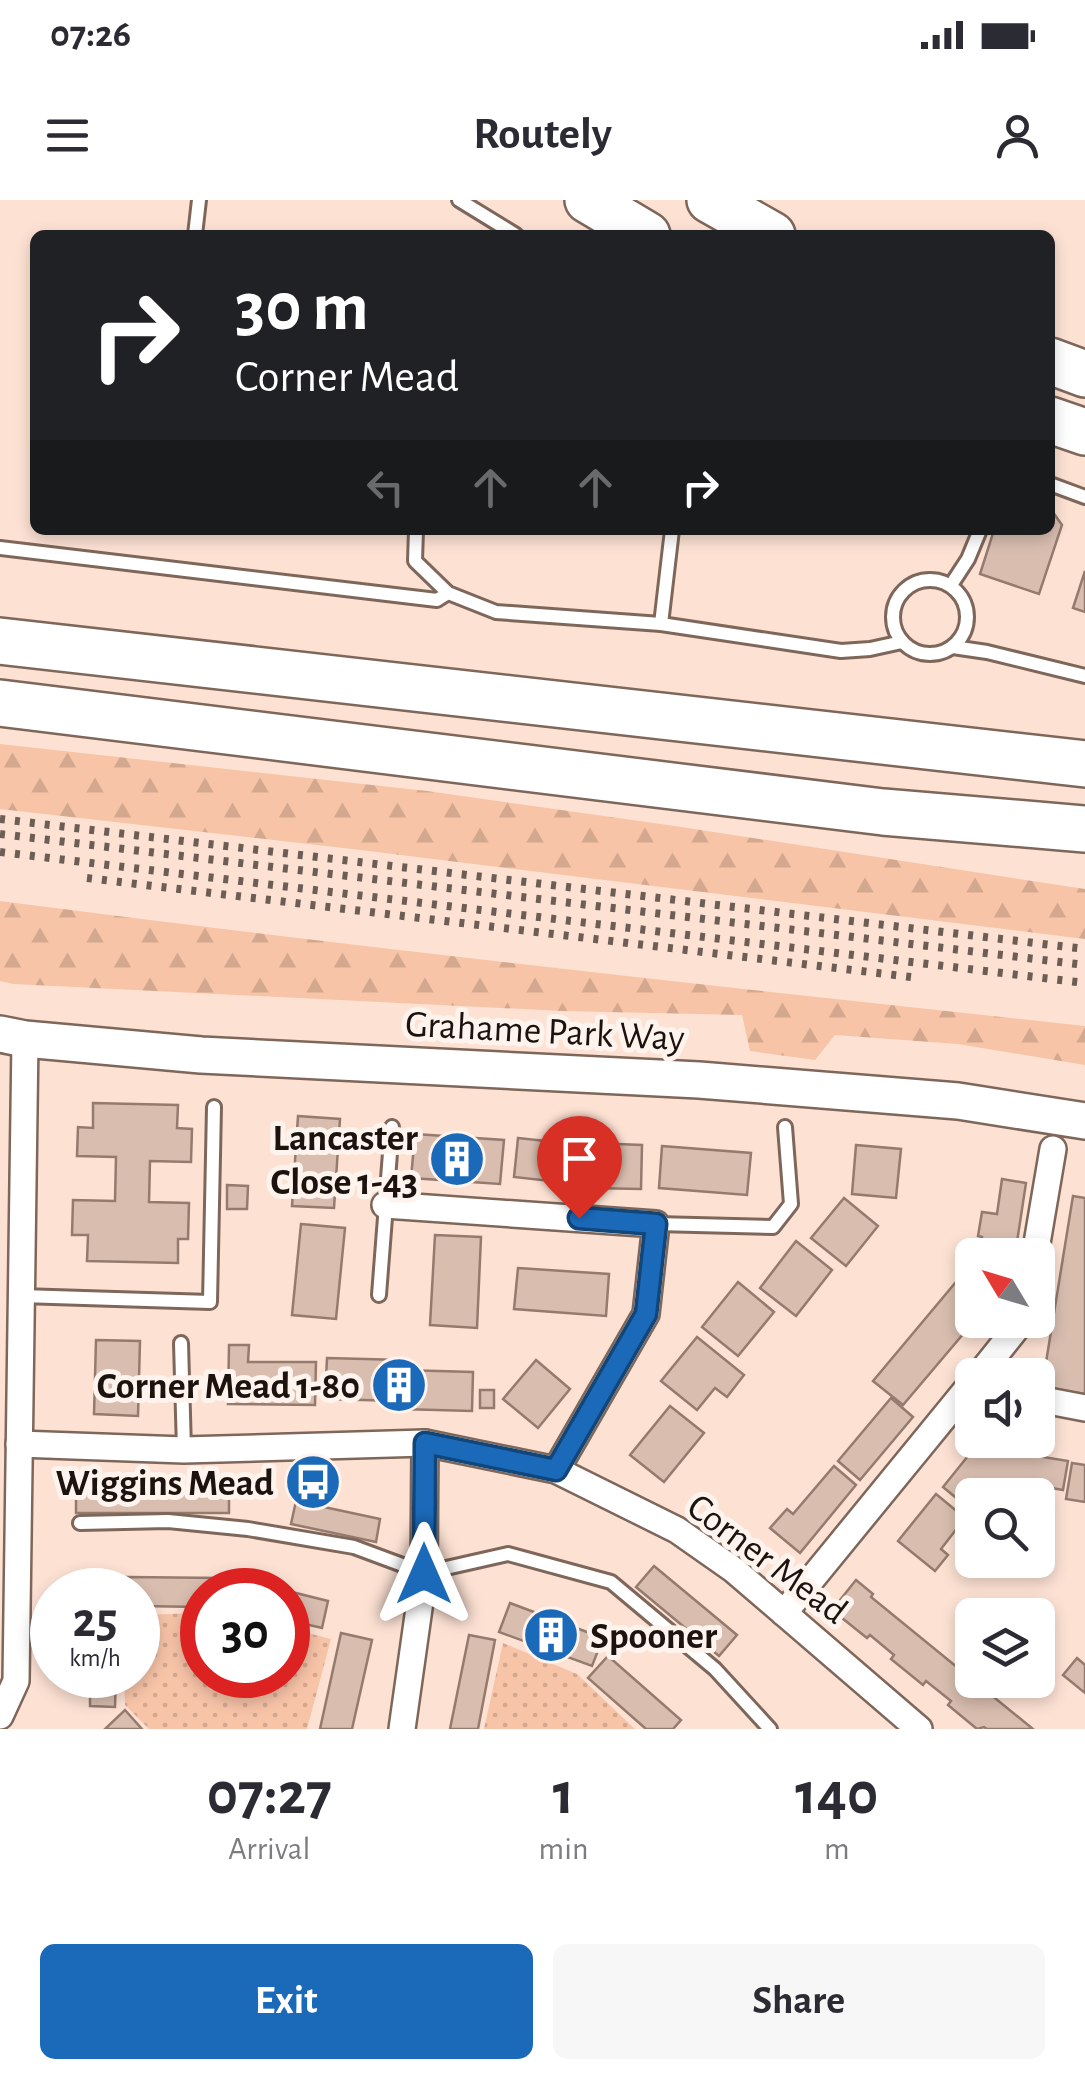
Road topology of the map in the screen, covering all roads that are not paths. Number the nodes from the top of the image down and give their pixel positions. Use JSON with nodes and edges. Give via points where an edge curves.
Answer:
{"nodes":[{"id":1,"x":199,"y":200,"type":"edge"},
{"id":2,"x":460,"y":200,"type":"edge"},
{"id":3,"x":588,"y":200,"type":"edge"},
{"id":4,"x":710,"y":200,"type":"edge"},
{"id":5,"x":196,"y":230,"type":"edge"},
{"id":6,"x":508,"y":230,"type":"edge"},
{"id":7,"x":639,"y":230,"type":"edge"},
{"id":8,"x":763,"y":230,"type":"edge"},
{"id":9,"x":1055,"y":364,"type":"edge"},
{"id":10,"x":1085,"y":374,"type":"edge"},
{"id":11,"x":1055,"y":422,"type":"edge"},
{"id":12,"x":1085,"y":432,"type":"edge"},
{"id":13,"x":1055,"y":486,"type":"edge"},
{"id":14,"x":1085,"y":497,"type":"edge"},
{"id":15,"x":415,"y":535,"type":"edge"},
{"id":16,"x":671,"y":535,"type":"edge"},
{"id":17,"x":978,"y":535,"type":"edge"},
{"id":18,"x":0,"y":548,"type":"edge"},
{"id":19,"x":951,"y":586,"type":"junction"},
{"id":20,"x":448,"y":593,"type":"junction"},
{"id":21,"x":661,"y":624,"type":"junction"},
{"id":22,"x":0,"y":641,"type":"edge"},
{"id":23,"x":902,"y":642,"type":"junction"},
{"id":24,"x":954,"y":647,"type":"junction"},
{"id":25,"x":1085,"y":676,"type":"edge"},
{"id":26,"x":0,"y":702,"type":"edge"},
{"id":27,"x":1085,"y":764,"type":"edge"},
{"id":28,"x":883,"y":812,"type":"junction"},
{"id":29,"x":1085,"y":829,"type":"edge"},
{"id":30,"x":1085,"y":852,"type":"edge"},
{"id":31,"x":12,"y":1036,"type":"edge"},
{"id":32,"x":214,"y":1108,"type":"dead end"},
{"id":33,"x":1085,"y":1121,"type":"edge"},
{"id":34,"x":785,"y":1127,"type":"dead end"},
{"id":35,"x":392,"y":1128,"type":"dead end"},
{"id":36,"x":1054,"y":1150,"type":"dead end"},
{"id":37,"x":385,"y":1204,"type":"junction"},
{"id":38,"x":656,"y":1224,"type":"junction"},
{"id":39,"x":1038,"y":1238,"type":"edge"},
{"id":40,"x":379,"y":1294,"type":"dead end"},
{"id":41,"x":21,"y":1296,"type":"junction"},
{"id":42,"x":1009,"y":1338,"type":"edge"},
{"id":43,"x":181,"y":1343,"type":"dead end"},
{"id":44,"x":993,"y":1358,"type":"edge"},
{"id":45,"x":1055,"y":1402,"type":"edge"},
{"id":46,"x":955,"y":1404,"type":"edge"},
{"id":47,"x":1085,"y":1408,"type":"edge"},
{"id":48,"x":13,"y":1436,"type":"edge"},
{"id":49,"x":425,"y":1443,"type":"junction"},
{"id":50,"x":184,"y":1450,"type":"junction"},
{"id":51,"x":556,"y":1470,"type":"junction"},
{"id":52,"x":80,"y":1523,"type":"dead end"},
{"id":53,"x":424,"y":1574,"type":"junction"},
{"id":54,"x":784,"y":1613,"type":"junction"},
{"id":55,"x":0,"y":1716,"type":"edge"},
{"id":56,"x":906,"y":1725,"type":"edge"},
{"id":57,"x":402,"y":1729,"type":"edge"},
{"id":58,"x":770,"y":1729,"type":"edge"}],
"edges":[{"from":1,"to":5,"type":"lane"},
{"from":2,"to":6,"type":"lane"},
{"from":3,"to":7,"type":"highway"},
{"from":4,"to":8,"type":"highway"},
{"from":9,"to":10,"type":"highway"},
{"from":11,"to":12,"type":"highway"},
{"from":13,"to":14,"type":"lane"},
{"from":15,"to":20,"type":"lane","via":[[415,561]]},
{"from":16,"to":21,"type":"lane"},
{"from":17,"to":19,"type":"lane"},
{"from":18,"to":20,"type":"lane","via":[[437,600]]},
{"from":19,"to":23,"type":"lane","via":[[916,582],[898,597],[892,620]]},
{"from":19,"to":24,"type":"lane","via":[[968,616]]},
{"from":20,"to":21,"type":"lane","via":[[496,612]]},
{"from":21,"to":23,"type":"lane","via":[[841,650]]},
{"from":22,"to":27,"type":"highway"},
{"from":23,"to":24,"type":"lane","via":[[926,655]]},
{"from":24,"to":25,"type":"lane"},
{"from":26,"to":28,"type":"highway"},
{"from":28,"to":29,"type":"highway"},
{"from":28,"to":30,"type":"highway"},
{"from":31,"to":33,"type":"street","name":"Grahame Park Way","via":[[201,1056],[699,1080],[958,1102]]},
{"from":31,"to":41,"type":"street"},
{"from":32,"to":41,"type":"lane","via":[[210,1302]]},
{"from":34,"to":38,"type":"lane","via":[[792,1204],[773,1227]]},
{"from":35,"to":37,"type":"lane"},
{"from":36,"to":39,"type":"street"},
{"from":37,"to":38,"type":"street"},
{"from":37,"to":40,"type":"lane"},
{"from":38,"to":51,"type":"street","via":[[646,1314]]},
{"from":41,"to":48,"type":"street"},
{"from":42,"to":44,"type":"street"},
{"from":43,"to":50,"type":"lane"},
{"from":45,"to":47,"type":"street"},
{"from":46,"to":54,"type":"street"},
{"from":48,"to":50,"type":"street","name":"Corner Mead"},
{"from":48,"to":55,"type":"street","via":[[16,1681]]},
{"from":49,"to":50,"type":"street","name":"Corner Mead"},
{"from":49,"to":51,"type":"street","name":"Corner Mead"},
{"from":49,"to":53,"type":"street"},
{"from":51,"to":54,"type":"street","name":"Corner Mead","via":[[677,1530]]},
{"from":52,"to":53,"type":"lane","via":[[168,1521],[248,1529],[354,1547]]},
{"from":53,"to":57,"type":"street"},
{"from":53,"to":58,"type":"lane","via":[[508,1554],[612,1582],[716,1669]]},
{"from":54,"to":56,"type":"street","name":"Corner Mead"}]}
